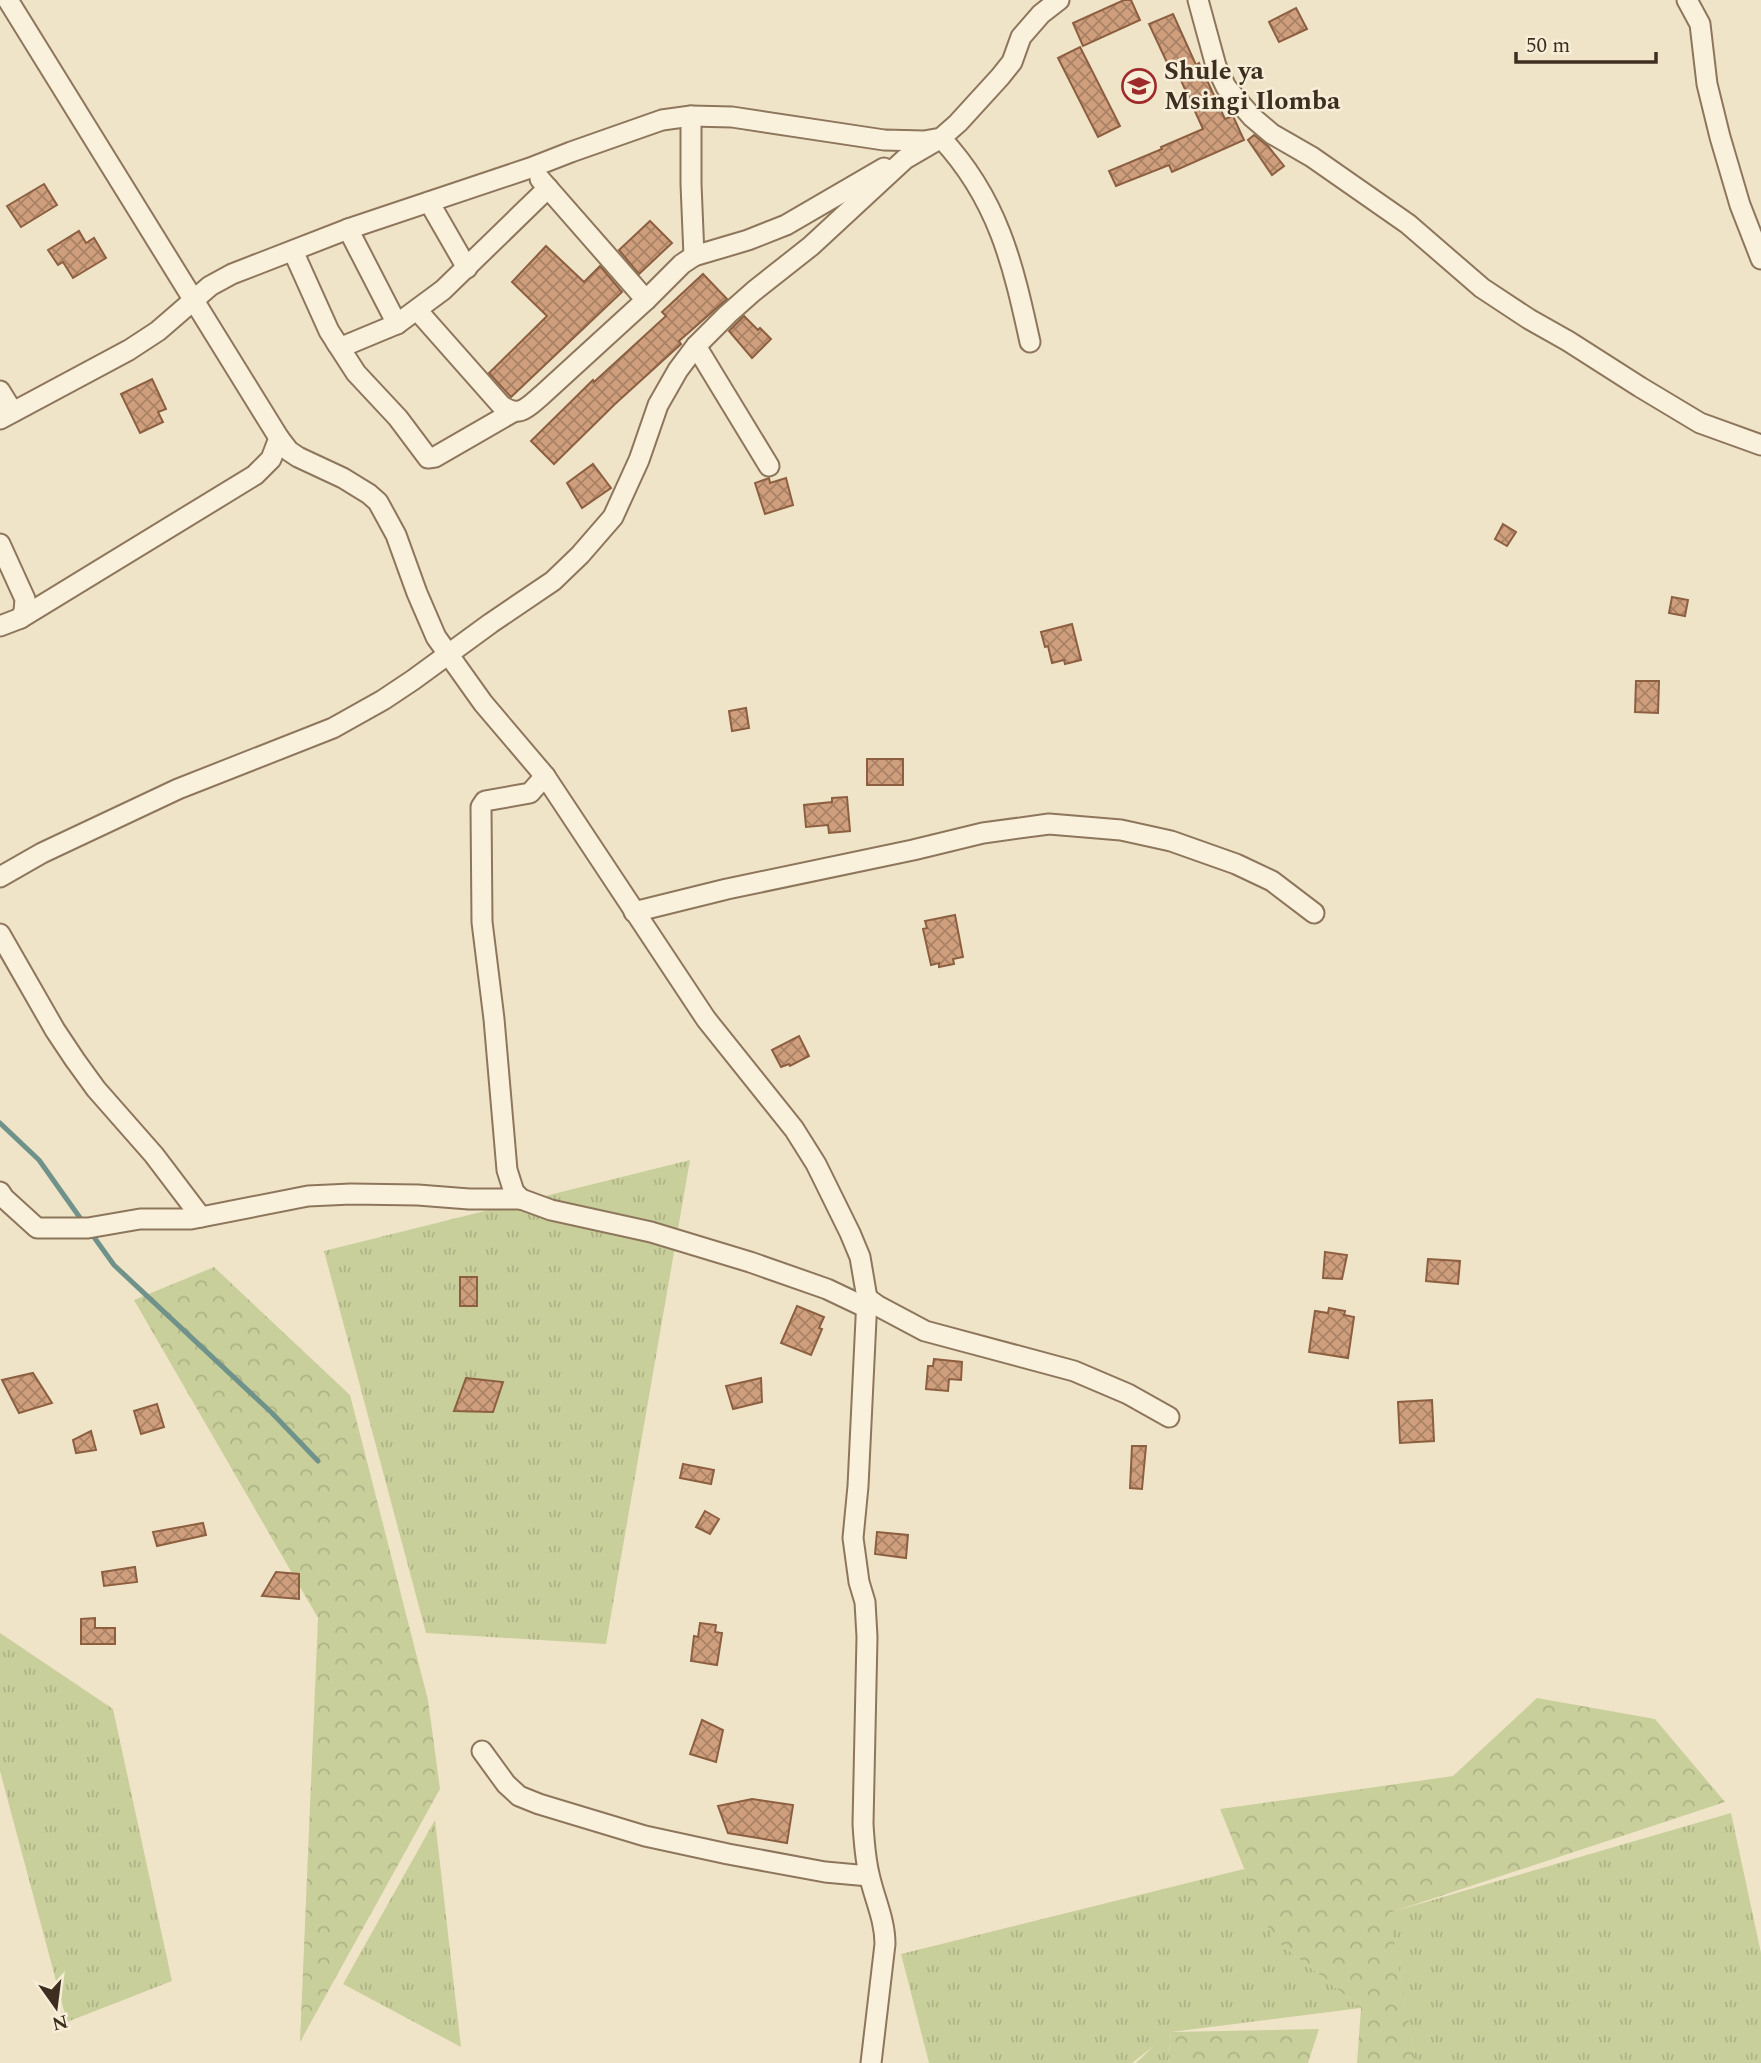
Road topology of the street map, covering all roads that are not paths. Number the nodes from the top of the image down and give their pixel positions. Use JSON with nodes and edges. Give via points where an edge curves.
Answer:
{"nodes":[{"id":1,"x":8,"y":0,"type":"edge"},
{"id":2,"x":1059,"y":0,"type":"edge"},
{"id":3,"x":1198,"y":0,"type":"edge"},
{"id":4,"x":1687,"y":0,"type":"edge"},
{"id":5,"x":691,"y":117,"type":"junction"},
{"id":6,"x":941,"y":138,"type":"junction"},
{"id":7,"x":905,"y":159,"type":"junction"},
{"id":8,"x":530,"y":168,"type":"junction"},
{"id":9,"x":548,"y":188,"type":"junction"},
{"id":10,"x":429,"y":202,"type":"junction"},
{"id":11,"x":348,"y":229,"type":"junction"},
{"id":12,"x":293,"y":251,"type":"junction"},
{"id":13,"x":694,"y":257,"type":"junction"},
{"id":14,"x":1761,"y":259,"type":"edge"},
{"id":15,"x":467,"y":268,"type":"junction"},
{"id":16,"x":646,"y":300,"type":"junction"},
{"id":17,"x":195,"y":301,"type":"junction"},
{"id":18,"x":417,"y":310,"type":"junction"},
{"id":19,"x":397,"y":324,"type":"junction"},
{"id":20,"x":336,"y":342,"type":"junction"},
{"id":21,"x":1030,"y":342,"type":"dead end"},
{"id":22,"x":696,"y":346,"type":"junction"},
{"id":23,"x":0,"y":391,"type":"edge"},
{"id":24,"x":513,"y":412,"type":"junction"},
{"id":25,"x":7,"y":415,"type":"edge"},
{"id":26,"x":279,"y":438,"type":"junction"},
{"id":27,"x":1761,"y":444,"type":"edge"},
{"id":28,"x":769,"y":466,"type":"dead end"},
{"id":29,"x":0,"y":544,"type":"edge"},
{"id":30,"x":21,"y":618,"type":"junction"},
{"id":31,"x":0,"y":626,"type":"edge"},
{"id":32,"x":449,"y":654,"type":"junction"},
{"id":33,"x":545,"y":776,"type":"junction"},
{"id":34,"x":0,"y":877,"type":"edge"},
{"id":35,"x":634,"y":912,"type":"junction"},
{"id":36,"x":1314,"y":914,"type":"dead end"},
{"id":37,"x":0,"y":934,"type":"edge"},
{"id":38,"x":0,"y":1192,"type":"edge"},
{"id":39,"x":521,"y":1199,"type":"junction"},
{"id":40,"x":201,"y":1217,"type":"junction"},
{"id":41,"x":867,"y":1303,"type":"junction"},
{"id":42,"x":1169,"y":1417,"type":"dead end"},
{"id":43,"x":482,"y":1751,"type":"dead end"},
{"id":44,"x":869,"y":1875,"type":"junction"},
{"id":45,"x":871,"y":2063,"type":"edge"}],
"edges":[{"from":1,"to":17,"type":"street"},
{"from":2,"to":6,"type":"street","via":[[1021,37],[1012,62],[1000,77]]},
{"from":3,"to":27,"type":"street","via":[[1226,87],[1272,134],[1408,223],[1482,288],[1529,319],[1700,423]]},
{"from":4,"to":14,"type":"street","via":[[1700,24],[1707,84],[1720,137]]},
{"from":5,"to":6,"type":"street","via":[[732,117],[884,140]]},
{"from":5,"to":8,"type":"street","via":[[662,120]]},
{"from":5,"to":13,"type":"street"},
{"from":6,"to":7,"type":"street"},
{"from":6,"to":21,"type":"street","via":[[996,219]]},
{"from":7,"to":13,"type":"street","via":[[779,229]]},
{"from":7,"to":22,"type":"street"},
{"from":8,"to":9,"type":"street"},
{"from":8,"to":10,"type":"street"},
{"from":9,"to":15,"type":"street"},
{"from":9,"to":16,"type":"street"},
{"from":10,"to":11,"type":"street"},
{"from":10,"to":15,"type":"street"},
{"from":11,"to":12,"type":"street"},
{"from":11,"to":19,"type":"street"},
{"from":12,"to":17,"type":"street","via":[[232,274]]},
{"from":12,"to":20,"type":"street"},
{"from":13,"to":16,"type":"street"},
{"from":15,"to":18,"type":"street"},
{"from":16,"to":24,"type":"street","via":[[528,407]]},
{"from":17,"to":25,"type":"street","via":[[129,350]]},
{"from":17,"to":26,"type":"street"},
{"from":18,"to":19,"type":"street"},
{"from":18,"to":24,"type":"street","via":[[501,405]]},
{"from":19,"to":20,"type":"street","via":[[344,346]]},
{"from":20,"to":24,"type":"street","via":[[356,373],[428,458]]},
{"from":22,"to":28,"type":"street"},
{"from":22,"to":32,"type":"street","via":[[658,405],[625,494],[601,533],[553,581]]},
{"from":23,"to":25,"type":"street"},
{"from":26,"to":30,"type":"street","via":[[271,459],[255,475]]},
{"from":26,"to":32,"type":"street","via":[[298,457],[379,502],[436,637]]},
{"from":29,"to":30,"type":"street","via":[[25,599]]},
{"from":30,"to":31,"type":"street"},
{"from":32,"to":33,"type":"street","via":[[483,703]]},
{"from":32,"to":34,"type":"street","via":[[383,701],[333,728],[178,789]]},
{"from":33,"to":35,"type":"street"},
{"from":33,"to":39,"type":"street","via":[[530,793],[485,801],[481,807],[482,922],[503,1131],[507,1170],[513,1192]]},
{"from":35,"to":36,"type":"street","via":[[983,833],[1049,824],[1121,830],[1236,863],[1272,881]]},
{"from":35,"to":41,"type":"street","via":[[706,1019],[817,1164],[860,1257]]},
{"from":37,"to":40,"type":"street","via":[[75,1060]]},
{"from":38,"to":40,"type":"street","via":[[37,1228]]},
{"from":39,"to":40,"type":"street","via":[[308,1196]]},
{"from":39,"to":41,"type":"street","via":[[691,1243]]},
{"from":41,"to":42,"type":"street","via":[[925,1331],[1074,1371]]},
{"from":41,"to":44,"type":"street","via":[[853,1538],[866,1625],[863,1824]]},
{"from":43,"to":44,"type":"street","via":[[506,1784],[519,1796],[539,1804],[645,1836],[728,1854],[825,1872]]},
{"from":44,"to":45,"type":"street","via":[[883,1919],[885,1944]]}]}
